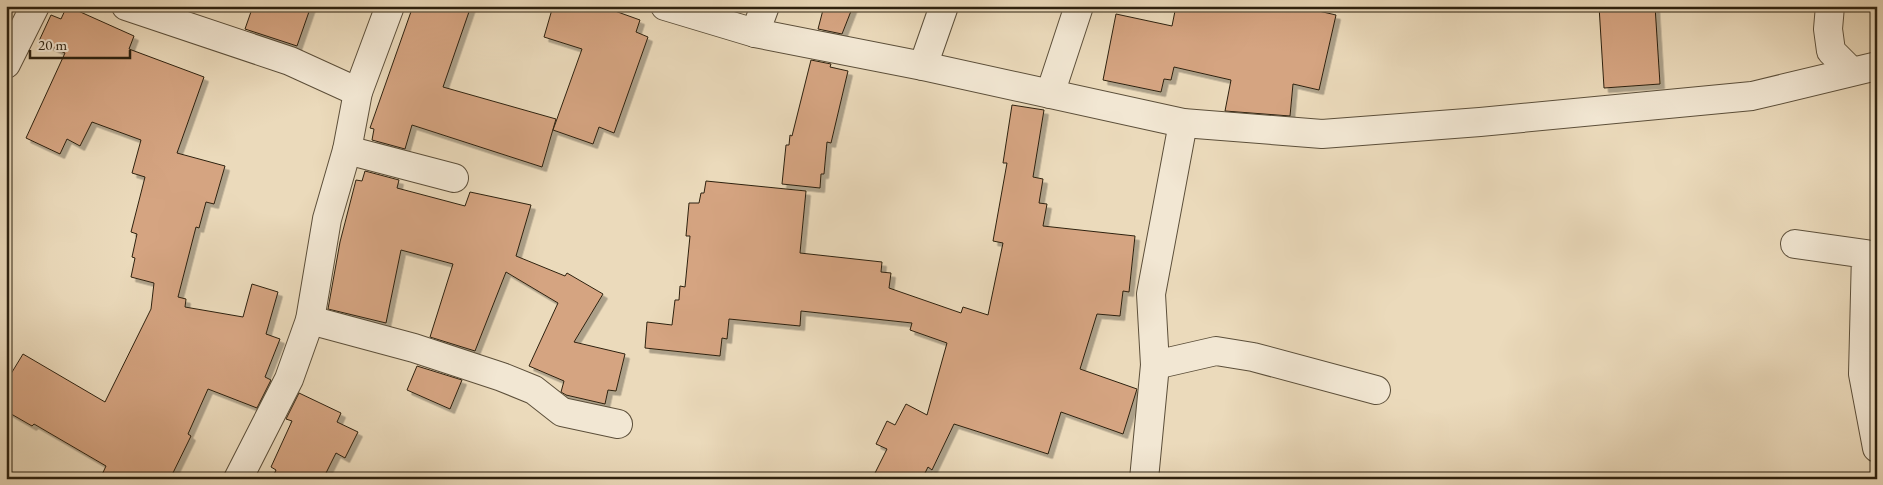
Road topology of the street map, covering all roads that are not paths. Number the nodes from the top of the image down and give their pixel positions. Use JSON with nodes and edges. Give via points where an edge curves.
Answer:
{"nodes":[{"id":1,"x":35,"y":6,"type":"edge"},
{"id":2,"x":126,"y":6,"type":"edge"},
{"id":3,"x":390,"y":6,"type":"edge"},
{"id":4,"x":665,"y":6,"type":"edge"},
{"id":5,"x":765,"y":6,"type":"edge"},
{"id":6,"x":944,"y":6,"type":"edge"},
{"id":7,"x":1079,"y":6,"type":"edge"},
{"id":8,"x":1830,"y":6,"type":"edge"},
{"id":9,"x":755,"y":33,"type":"junction"},
{"id":10,"x":6,"y":64,"type":"edge"},
{"id":11,"x":923,"y":66,"type":"junction"},
{"id":12,"x":1864,"y":68,"type":"edge"},
{"id":13,"x":358,"y":92,"type":"junction"},
{"id":14,"x":1050,"y":94,"type":"junction"},
{"id":15,"x":1183,"y":123,"type":"junction"},
{"id":16,"x":347,"y":150,"type":"junction"},
{"id":17,"x":454,"y":178,"type":"dead end"},
{"id":18,"x":1795,"y":244,"type":"dead end"},
{"id":19,"x":310,"y":320,"type":"junction"},
{"id":20,"x":1155,"y":365,"type":"junction"},
{"id":21,"x":1376,"y":390,"type":"dead end"},
{"id":22,"x":618,"y":424,"type":"dead end"},
{"id":23,"x":1877,"y":448,"type":"edge"},
{"id":24,"x":238,"y":479,"type":"edge"},
{"id":25,"x":1144,"y":479,"type":"edge"}],
"edges":[{"from":1,"to":10,"type":"street"},
{"from":2,"to":13,"type":"street","via":[[290,61]]},
{"from":3,"to":13,"type":"street"},
{"from":4,"to":9,"type":"street"},
{"from":5,"to":9,"type":"street"},
{"from":6,"to":11,"type":"street"},
{"from":7,"to":14,"type":"street"},
{"from":8,"to":12,"type":"street","via":[[1828,29],[1831,51]]},
{"from":9,"to":11,"type":"street"},
{"from":11,"to":14,"type":"street"},
{"from":12,"to":15,"type":"street","via":[[1752,96],[1332,134]]},
{"from":13,"to":16,"type":"street"},
{"from":14,"to":15,"type":"street"},
{"from":15,"to":20,"type":"street","via":[[1151,294]]},
{"from":16,"to":17,"type":"street"},
{"from":16,"to":19,"type":"street","via":[[327,220]]},
{"from":18,"to":23,"type":"street","via":[[1866,254],[1863,374]]},
{"from":19,"to":22,"type":"street","via":[[414,348],[502,377],[534,390],[562,412]]},
{"from":19,"to":24,"type":"street","via":[[289,379]]},
{"from":20,"to":21,"type":"street","via":[[1216,351]]},
{"from":20,"to":25,"type":"street"}]}
